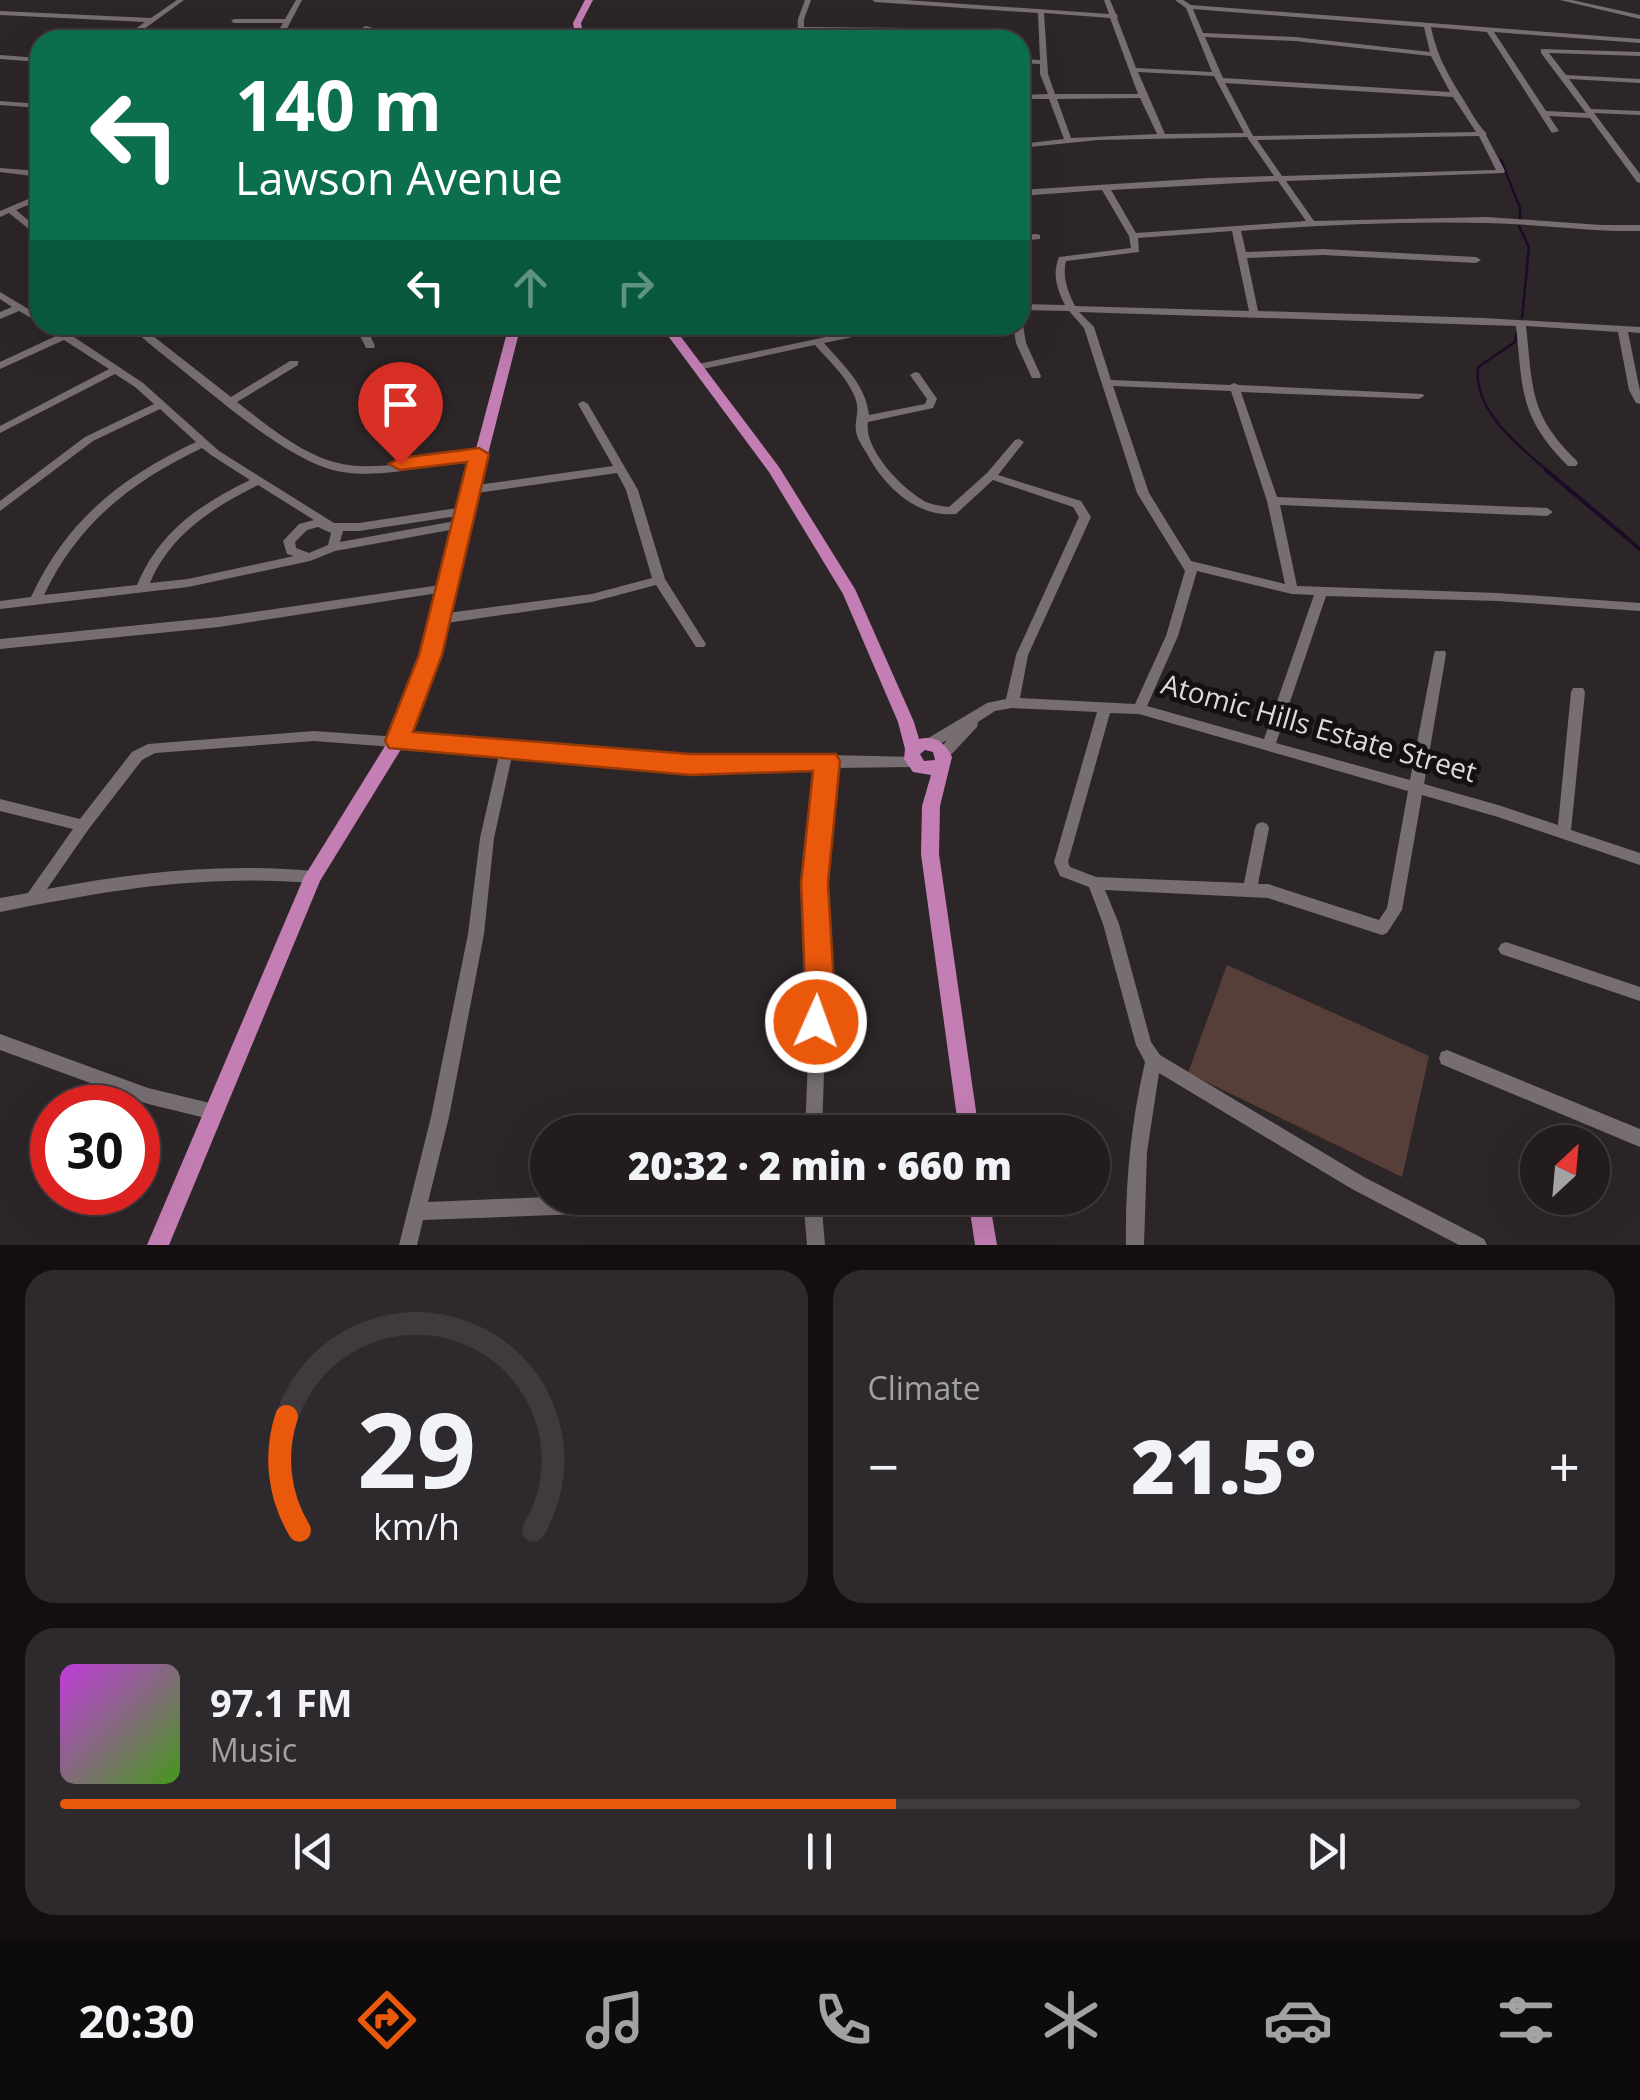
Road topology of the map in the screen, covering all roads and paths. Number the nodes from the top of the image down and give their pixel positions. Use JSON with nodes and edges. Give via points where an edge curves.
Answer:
{"nodes":[{"id":1,"x":182,"y":0,"type":"edge"},
{"id":2,"x":299,"y":0,"type":"edge"},
{"id":3,"x":588,"y":0,"type":"edge"},
{"id":4,"x":808,"y":0,"type":"edge"},
{"id":5,"x":875,"y":0,"type":"edge"},
{"id":6,"x":979,"y":0,"type":"edge"},
{"id":7,"x":1107,"y":0,"type":"edge"},
{"id":8,"x":1178,"y":0,"type":"edge"},
{"id":9,"x":1254,"y":0,"type":"edge"},
{"id":10,"x":1563,"y":0,"type":"edge"},
{"id":11,"x":917,"y":2,"type":"edge"},
{"id":12,"x":906,"y":3,"type":"junction"},
{"id":13,"x":971,"y":7,"type":"junction"},
{"id":14,"x":1189,"y":7,"type":"junction"},
{"id":15,"x":1251,"y":10,"type":"junction"},
{"id":16,"x":0,"y":12,"type":"edge"},
{"id":17,"x":1041,"y":13,"type":"junction"},
{"id":18,"x":1116,"y":16,"type":"junction"},
{"id":19,"x":1640,"y":17,"type":"edge"},
{"id":20,"x":150,"y":20,"type":"junction"},
{"id":21,"x":234,"y":21,"type":"dead end"},
{"id":22,"x":288,"y":21,"type":"junction"},
{"id":23,"x":1427,"y":26,"type":"junction"},
{"id":24,"x":366,"y":28,"type":"dead end"},
{"id":25,"x":801,"y":29,"type":"joint"},
{"id":26,"x":137,"y":30,"type":"edge"},
{"id":27,"x":283,"y":30,"type":"edge"},
{"id":28,"x":372,"y":30,"type":"edge"},
{"id":29,"x":578,"y":30,"type":"edge"},
{"id":30,"x":819,"y":30,"type":"edge"},
{"id":31,"x":908,"y":30,"type":"edge"},
{"id":32,"x":1490,"y":31,"type":"junction"},
{"id":33,"x":1203,"y":35,"type":"junction"},
{"id":34,"x":1640,"y":41,"type":"edge"},
{"id":35,"x":1432,"y":54,"type":"junction"},
{"id":36,"x":1640,"y":54,"type":"edge"},
{"id":37,"x":0,"y":58,"type":"edge"},
{"id":38,"x":30,"y":60,"type":"edge"},
{"id":39,"x":1030,"y":61,"type":"edge"},
{"id":40,"x":1042,"y":62,"type":"junction"},
{"id":41,"x":1132,"y":70,"type":"junction"},
{"id":42,"x":1218,"y":77,"type":"junction"},
{"id":43,"x":1567,"y":78,"type":"junction"},
{"id":44,"x":1640,"y":81,"type":"edge"},
{"id":45,"x":1458,"y":95,"type":"junction"},
{"id":46,"x":1143,"y":96,"type":"junction"},
{"id":47,"x":1030,"y":97,"type":"edge"},
{"id":48,"x":1050,"y":97,"type":"junction"},
{"id":49,"x":0,"y":103,"type":"edge"},
{"id":50,"x":30,"y":105,"type":"edge"},
{"id":51,"x":1544,"y":112,"type":"junction"},
{"id":52,"x":1593,"y":113,"type":"junction"},
{"id":53,"x":1640,"y":113,"type":"edge"},
{"id":54,"x":1555,"y":130,"type":"dead end"},
{"id":55,"x":1484,"y":134,"type":"junction"},
{"id":56,"x":1162,"y":136,"type":"junction"},
{"id":57,"x":1250,"y":137,"type":"junction"},
{"id":58,"x":1068,"y":140,"type":"junction"},
{"id":59,"x":1030,"y":145,"type":"edge"},
{"id":60,"x":0,"y":170,"type":"edge"},
{"id":61,"x":30,"y":173,"type":"edge"},
{"id":62,"x":1278,"y":178,"type":"junction"},
{"id":63,"x":1640,"y":180,"type":"edge"},
{"id":64,"x":1106,"y":189,"type":"junction"},
{"id":65,"x":1030,"y":193,"type":"edge"},
{"id":66,"x":30,"y":202,"type":"edge"},
{"id":67,"x":12,"y":211,"type":"junction"},
{"id":68,"x":0,"y":214,"type":"edge"},
{"id":69,"x":1310,"y":221,"type":"junction"},
{"id":70,"x":30,"y":226,"type":"edge"},
{"id":71,"x":1236,"y":228,"type":"junction"},
{"id":72,"x":1640,"y":228,"type":"edge"},
{"id":73,"x":1133,"y":236,"type":"junction"},
{"id":74,"x":1030,"y":237,"type":"edge"},
{"id":75,"x":1037,"y":237,"type":"dead end"},
{"id":76,"x":1242,"y":254,"type":"junction"},
{"id":77,"x":1476,"y":260,"type":"dead end"},
{"id":78,"x":0,"y":295,"type":"edge"},
{"id":79,"x":1030,"y":307,"type":"edge"},
{"id":80,"x":20,"y":308,"type":"junction"},
{"id":81,"x":1070,"y":308,"type":"junction"},
{"id":82,"x":1111,"y":310,"type":"junction"},
{"id":83,"x":30,"y":314,"type":"edge"},
{"id":84,"x":1254,"y":314,"type":"junction"},
{"id":85,"x":0,"y":316,"type":"edge"},
{"id":86,"x":1520,"y":323,"type":"junction"},
{"id":87,"x":1089,"y":327,"type":"junction"},
{"id":88,"x":1622,"y":328,"type":"junction"},
{"id":89,"x":1640,"y":330,"type":"edge"},
{"id":90,"x":145,"y":335,"type":"edge"},
{"id":91,"x":365,"y":335,"type":"edge"},
{"id":92,"x":512,"y":335,"type":"edge"},
{"id":93,"x":674,"y":335,"type":"edge"},
{"id":94,"x":850,"y":335,"type":"edge"},
{"id":95,"x":1020,"y":335,"type":"edge"},
{"id":96,"x":66,"y":336,"type":"joint"},
{"id":97,"x":817,"y":342,"type":"junction"},
{"id":98,"x":370,"y":346,"type":"dead end"},
{"id":99,"x":294,"y":363,"type":"dead end"},
{"id":100,"x":0,"y":366,"type":"edge"},
{"id":101,"x":698,"y":367,"type":"junction"},
{"id":102,"x":117,"y":369,"type":"junction"},
{"id":103,"x":916,"y":375,"type":"dead end"},
{"id":104,"x":1036,"y":376,"type":"dead end"},
{"id":105,"x":1106,"y":383,"type":"junction"},
{"id":106,"x":1234,"y":386,"type":"junction"},
{"id":107,"x":1419,"y":396,"type":"dead end"},
{"id":108,"x":232,"y":402,"type":"junction"},
{"id":109,"x":1640,"y":402,"type":"edge"},
{"id":110,"x":162,"y":404,"type":"junction"},
{"id":111,"x":584,"y":404,"type":"dead end"},
{"id":112,"x":866,"y":419,"type":"junction"},
{"id":113,"x":0,"y":430,"type":"edge"},
{"id":114,"x":1019,"y":442,"type":"dead end"},
{"id":115,"x":203,"y":443,"type":"junction"},
{"id":116,"x":479,"y":454,"type":"junction"},
{"id":117,"x":1572,"y":464,"type":"dead end"},
{"id":118,"x":620,"y":468,"type":"junction"},
{"id":119,"x":991,"y":476,"type":"junction"},
{"id":120,"x":258,"y":480,"type":"junction"},
{"id":121,"x":470,"y":490,"type":"junction"},
{"id":122,"x":290,"y":501,"type":"junction"},
{"id":123,"x":1273,"y":501,"type":"junction"},
{"id":124,"x":0,"y":507,"type":"edge"},
{"id":125,"x":1547,"y":512,"type":"dead end"},
{"id":126,"x":462,"y":518,"type":"junction"},
{"id":127,"x":434,"y":523,"type":"junction"},
{"id":128,"x":331,"y":526,"type":"junction"},
{"id":129,"x":290,"y":539,"type":"junction"},
{"id":130,"x":332,"y":546,"type":"junction"},
{"id":131,"x":310,"y":556,"type":"junction"},
{"id":132,"x":1190,"y":565,"type":"junction"},
{"id":133,"x":257,"y":566,"type":"junction"},
{"id":134,"x":659,"y":580,"type":"junction"},
{"id":135,"x":447,"y":588,"type":"junction"},
{"id":136,"x":141,"y":589,"type":"junction"},
{"id":137,"x":1292,"y":590,"type":"junction"},
{"id":138,"x":1321,"y":592,"type":"junction"},
{"id":139,"x":34,"y":602,"type":"junction"},
{"id":140,"x":0,"y":605,"type":"edge"},
{"id":141,"x":1640,"y":607,"type":"edge"},
{"id":142,"x":440,"y":620,"type":"junction"},
{"id":143,"x":0,"y":644,"type":"edge"},
{"id":144,"x":700,"y":644,"type":"dead end"},
{"id":145,"x":1440,"y":654,"type":"dead end"},
{"id":146,"x":1578,"y":692,"type":"dead end"},
{"id":147,"x":1012,"y":703,"type":"junction"},
{"id":148,"x":1139,"y":709,"type":"junction"},
{"id":149,"x":1104,"y":710,"type":"junction"},
{"id":150,"x":397,"y":741,"type":"junction"},
{"id":151,"x":1269,"y":744,"type":"junction"},
{"id":152,"x":507,"y":748,"type":"junction"},
{"id":153,"x":924,"y":754,"type":"junction"},
{"id":154,"x":827,"y":761,"type":"junction"},
{"id":155,"x":1419,"y":787,"type":"junction"},
{"id":156,"x":0,"y":805,"type":"edge"},
{"id":157,"x":83,"y":826,"type":"junction"},
{"id":158,"x":1262,"y":828,"type":"dead end"},
{"id":159,"x":1564,"y":832,"type":"junction"},
{"id":160,"x":1640,"y":859,"type":"edge"},
{"id":161,"x":312,"y":877,"type":"junction"},
{"id":162,"x":1095,"y":883,"type":"junction"},
{"id":163,"x":1250,"y":889,"type":"junction"},
{"id":164,"x":32,"y":899,"type":"junction"},
{"id":165,"x":0,"y":905,"type":"edge"},
{"id":166,"x":1506,"y":950,"type":"dead end"},
{"id":167,"x":1640,"y":994,"type":"edge"},
{"id":168,"x":0,"y":1042,"type":"edge"},
{"id":169,"x":1447,"y":1058,"type":"dead end"},
{"id":170,"x":1154,"y":1061,"type":"junction"},
{"id":171,"x":214,"y":1112,"type":"junction"},
{"id":172,"x":814,"y":1115,"type":"edge"},
{"id":173,"x":966,"y":1115,"type":"edge"},
{"id":174,"x":1640,"y":1138,"type":"edge"},
{"id":175,"x":530,"y":1207,"type":"edge"},
{"id":176,"x":418,"y":1211,"type":"junction"},
{"id":177,"x":813,"y":1215,"type":"edge"},
{"id":178,"x":982,"y":1215,"type":"edge"},
{"id":179,"x":158,"y":1245,"type":"edge"},
{"id":180,"x":408,"y":1245,"type":"edge"},
{"id":181,"x":816,"y":1245,"type":"edge"},
{"id":182,"x":986,"y":1245,"type":"edge"},
{"id":183,"x":1135,"y":1245,"type":"edge"},
{"id":184,"x":1478,"y":1245,"type":"edge"}],
"edges":[{"from":1,"to":20,"type":"street"},
{"from":2,"to":22,"type":"street"},
{"from":3,"to":29,"type":"main road"},
{"from":4,"to":25,"type":"street"},
{"from":5,"to":12,"type":"street"},
{"from":6,"to":13,"type":"street"},
{"from":7,"to":18,"type":"street"},
{"from":8,"to":14,"type":"street"},
{"from":9,"to":15,"type":"street"},
{"from":10,"to":19,"type":"street"},
{"from":11,"to":12,"type":"street"},
{"from":11,"to":13,"type":"street"},
{"from":12,"to":31,"type":"street"},
{"from":13,"to":17,"type":"street"},
{"from":14,"to":15,"type":"street"},
{"from":14,"to":33,"type":"street"},
{"from":15,"to":23,"type":"street"},
{"from":16,"to":20,"type":"street"},
{"from":17,"to":18,"type":"street"},
{"from":17,"to":40,"type":"street"},
{"from":18,"to":41,"type":"street"},
{"from":20,"to":26,"type":"street"},
{"from":21,"to":22,"type":"street"},
{"from":22,"to":27,"type":"street"},
{"from":23,"to":32,"type":"street"},
{"from":23,"to":35,"type":"street"},
{"from":24,"to":28,"type":"street"},
{"from":25,"to":30,"type":"street"},
{"from":32,"to":34,"type":"street"},
{"from":32,"to":51,"type":"street"},
{"from":33,"to":35,"type":"street"},
{"from":33,"to":42,"type":"street"},
{"from":35,"to":45,"type":"street"},
{"from":36,"to":43,"type":"street","via":[[1544,51]]},
{"from":37,"to":38,"type":"street"},
{"from":39,"to":40,"type":"street"},
{"from":40,"to":48,"type":"street"},
{"from":41,"to":42,"type":"street"},
{"from":41,"to":46,"type":"street"},
{"from":42,"to":45,"type":"street"},
{"from":42,"to":57,"type":"street"},
{"from":43,"to":44,"type":"street"},
{"from":43,"to":52,"type":"street"},
{"from":45,"to":55,"type":"street"},
{"from":46,"to":48,"type":"street"},
{"from":46,"to":56,"type":"street"},
{"from":47,"to":48,"type":"street"},
{"from":48,"to":58,"type":"street"},
{"from":49,"to":50,"type":"street"},
{"from":51,"to":52,"type":"street"},
{"from":51,"to":54,"type":"street"},
{"from":52,"to":53,"type":"street"},
{"from":52,"to":63,"type":"street"},
{"from":55,"to":57,"type":"street"},
{"from":55,"to":62,"type":"street","via":[[1498,172]]},
{"from":56,"to":57,"type":"street"},
{"from":56,"to":58,"type":"street"},
{"from":57,"to":62,"type":"street"},
{"from":58,"to":59,"type":"street"},
{"from":60,"to":61,"type":"street"},
{"from":62,"to":64,"type":"street"},
{"from":62,"to":69,"type":"street"},
{"from":64,"to":65,"type":"street"},
{"from":64,"to":73,"type":"street"},
{"from":66,"to":67,"type":"street"},
{"from":67,"to":68,"type":"street"},
{"from":67,"to":70,"type":"street"},
{"from":69,"to":71,"type":"street"},
{"from":69,"to":72,"type":"street"},
{"from":71,"to":73,"type":"street"},
{"from":71,"to":76,"type":"street"},
{"from":73,"to":81,"type":"street","via":[[1132,253],[1059,262]]},
{"from":74,"to":75,"type":"street"},
{"from":76,"to":77,"type":"street"},
{"from":76,"to":84,"type":"street"},
{"from":78,"to":80,"type":"street"},
{"from":79,"to":81,"type":"street"},
{"from":80,"to":83,"type":"street"},
{"from":80,"to":85,"type":"street"},
{"from":81,"to":82,"type":"street"},
{"from":81,"to":87,"type":"street"},
{"from":82,"to":84,"type":"street"},
{"from":82,"to":87,"type":"street"},
{"from":84,"to":86,"type":"street"},
{"from":86,"to":88,"type":"street"},
{"from":86,"to":117,"type":"street","via":[[1533,418]]},
{"from":87,"to":105,"type":"street"},
{"from":88,"to":89,"type":"street"},
{"from":88,"to":109,"type":"street"},
{"from":90,"to":108,"type":"street"},
{"from":91,"to":98,"type":"street"},
{"from":92,"to":116,"type":"main road"},
{"from":93,"to":101,"type":"main road"},
{"from":94,"to":97,"type":"street"},
{"from":95,"to":104,"type":"street"},
{"from":96,"to":100,"type":"street"},
{"from":96,"to":102,"type":"street"},
{"from":97,"to":101,"type":"street"},
{"from":97,"to":112,"type":"street","via":[[863,399]]},
{"from":99,"to":108,"type":"street"},
{"from":101,"to":153,"type":"main road","via":[[835,568]]},
{"from":102,"to":110,"type":"street"},
{"from":102,"to":113,"type":"street"},
{"from":103,"to":112,"type":"street","via":[[932,400],[929,406]]},
{"from":105,"to":106,"type":"street"},
{"from":105,"to":132,"type":"street","via":[[1143,493]]},
{"from":106,"to":107,"type":"street"},
{"from":106,"to":123,"type":"street"},
{"from":108,"to":116,"type":"street","via":[[328,465]]},
{"from":110,"to":115,"type":"street"},
{"from":110,"to":124,"type":"street","via":[[89,439]]},
{"from":111,"to":118,"type":"street"},
{"from":112,"to":119,"type":"street","via":[[862,433],[880,466],[937,510],[952,511]]},
{"from":114,"to":119,"type":"street"},
{"from":115,"to":120,"type":"street"},
{"from":115,"to":139,"type":"street","via":[[152,468],[94,512],[58,555]]},
{"from":116,"to":121,"type":"main road"},
{"from":118,"to":121,"type":"street"},
{"from":118,"to":134,"type":"street"},
{"from":119,"to":147,"type":"street","via":[[1077,504],[1085,517],[1022,655]]},
{"from":120,"to":122,"type":"street"},
{"from":120,"to":136,"type":"street","via":[[175,533]]},
{"from":121,"to":126,"type":"main road"},
{"from":122,"to":128,"type":"street"},
{"from":122,"to":129,"type":"street"},
{"from":123,"to":125,"type":"street"},
{"from":123,"to":137,"type":"street"},
{"from":126,"to":127,"type":"street"},
{"from":126,"to":135,"type":"main road"},
{"from":127,"to":128,"type":"street"},
{"from":127,"to":130,"type":"street"},
{"from":128,"to":129,"type":"street","via":[[311,524]]},
{"from":128,"to":130,"type":"street","via":[[338,536]]},
{"from":129,"to":131,"type":"street","via":[[296,554]]},
{"from":129,"to":133,"type":"street"},
{"from":130,"to":131,"type":"street"},
{"from":131,"to":133,"type":"street"},
{"from":132,"to":137,"type":"street"},
{"from":132,"to":148,"type":"street","via":[[1172,636]]},
{"from":133,"to":136,"type":"street"},
{"from":134,"to":142,"type":"street","via":[[592,598]]},
{"from":134,"to":144,"type":"street"},
{"from":135,"to":142,"type":"main road"},
{"from":135,"to":143,"type":"street","via":[[233,620]]},
{"from":136,"to":139,"type":"street"},
{"from":137,"to":138,"type":"street"},
{"from":138,"to":141,"type":"street"},
{"from":138,"to":151,"type":"street"},
{"from":139,"to":140,"type":"street"},
{"from":142,"to":150,"type":"main road"},
{"from":145,"to":155,"type":"street"},
{"from":146,"to":159,"type":"street"},
{"from":147,"to":149,"type":"street","name":"Atomic Hills Estate Street"},
{"from":147,"to":153,"type":"street","name":"Atomic Hills Estate Street","via":[[992,707]]},
{"from":148,"to":149,"type":"street","name":"Atomic Hills Estate Street"},
{"from":148,"to":151,"type":"street","name":"Atomic Hills Estate Street"},
{"from":149,"to":162,"type":"street","via":[[1062,862],[1065,871]]},
{"from":150,"to":152,"type":"street"},
{"from":150,"to":157,"type":"street","via":[[314,736],[144,750]]},
{"from":150,"to":161,"type":"main road"},
{"from":151,"to":155,"type":"street","name":"Atomic Hills Estate Street"},
{"from":152,"to":154,"type":"street","via":[[690,764]]},
{"from":152,"to":176,"type":"street"},
{"from":153,"to":154,"type":"street"},
{"from":153,"to":173,"type":"main road","via":[[934,900]]},
{"from":154,"to":172,"type":"street","via":[[815,883]]},
{"from":155,"to":159,"type":"street","name":"Atomic Hills Estate Street"},
{"from":155,"to":163,"type":"street","via":[[1394,910],[1382,928]]},
{"from":156,"to":157,"type":"street"},
{"from":157,"to":164,"type":"street"},
{"from":158,"to":163,"type":"street"},
{"from":159,"to":160,"type":"street","name":"Atomic Hills Estate Street"},
{"from":161,"to":164,"type":"street","via":[[200,871]]},
{"from":161,"to":171,"type":"main road"},
{"from":162,"to":163,"type":"street"},
{"from":162,"to":170,"type":"street"},
{"from":164,"to":165,"type":"street"},
{"from":166,"to":167,"type":"street"},
{"from":168,"to":171,"type":"street","via":[[148,1096]]},
{"from":169,"to":174,"type":"street"},
{"from":170,"to":183,"type":"street","via":[[1135,1174]]},
{"from":170,"to":184,"type":"street","via":[[1358,1183]]},
{"from":171,"to":179,"type":"main road"},
{"from":175,"to":176,"type":"street"},
{"from":176,"to":180,"type":"street"},
{"from":177,"to":181,"type":"street"},
{"from":178,"to":182,"type":"main road"}]}
